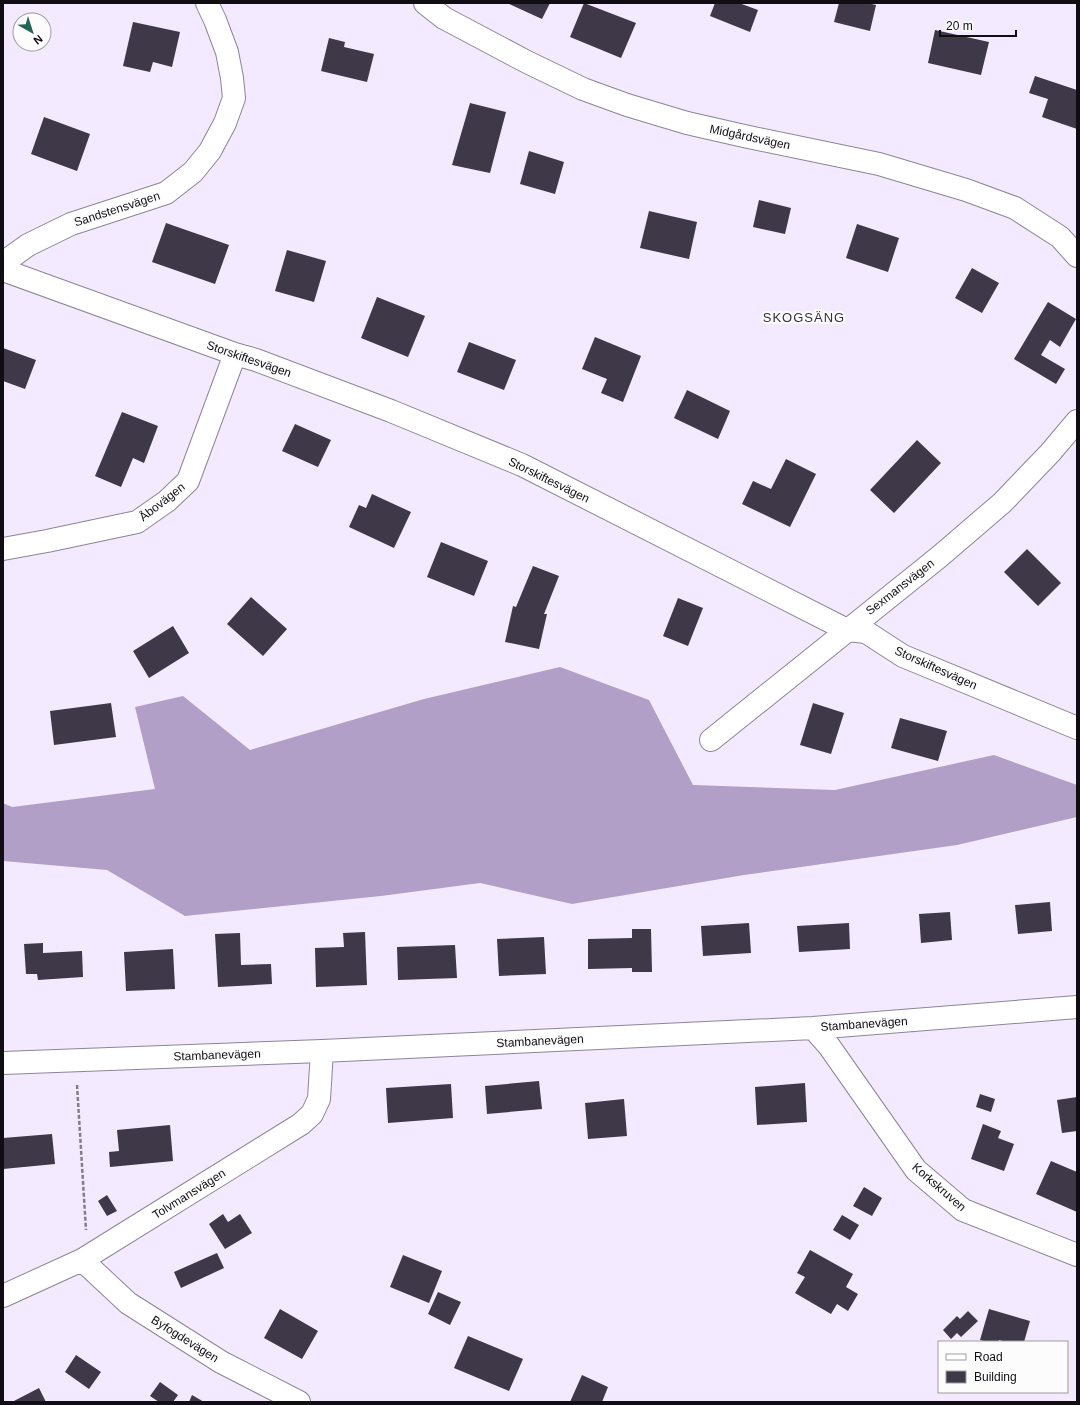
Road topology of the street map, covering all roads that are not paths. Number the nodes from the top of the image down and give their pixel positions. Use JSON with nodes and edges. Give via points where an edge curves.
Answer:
{"nodes":[{"id":1,"x":207,"y":3,"type":"edge"},
{"id":2,"x":425,"y":3,"type":"edge"},
{"id":3,"x":1077,"y":256,"type":"edge"},
{"id":4,"x":3,"y":263,"type":"edge"},
{"id":5,"x":3,"y":270,"type":"edge"},
{"id":6,"x":235,"y":354,"type":"junction"},
{"id":7,"x":1077,"y":421,"type":"edge"},
{"id":8,"x":3,"y":549,"type":"edge"},
{"id":9,"x":847,"y":630,"type":"junction"},
{"id":10,"x":1077,"y":728,"type":"edge"},
{"id":11,"x":711,"y":740,"type":"dead end"},
{"id":12,"x":1077,"y":1008,"type":"edge"},
{"id":13,"x":814,"y":1028,"type":"junction"},
{"id":14,"x":322,"y":1051,"type":"junction"},
{"id":15,"x":3,"y":1063,"type":"edge"},
{"id":16,"x":1077,"y":1255,"type":"edge"},
{"id":17,"x":82,"y":1260,"type":"junction"},
{"id":18,"x":3,"y":1296,"type":"edge"},
{"id":19,"x":299,"y":1402,"type":"edge"}],
"edges":[{"from":1,"to":4,"type":"street","name":"Sandstensvägen","via":[[227,52],[234,98],[225,123],[210,151],[193,172],[166,193],[71,224],[28,245]]},
{"from":2,"to":3,"type":"street","name":"Midgårdsvägen","via":[[444,18],[526,62],[591,92],[687,122],[879,164],[966,190],[1015,208],[1060,237]]},
{"from":5,"to":6,"type":"street","name":"Storskiftesvägen"},
{"from":6,"to":8,"type":"street","name":"Åbovägen","via":[[188,481],[167,501],[137,522]]},
{"from":6,"to":9,"type":"street","name":"Storskiftesvägen","via":[[391,411],[522,465]]},
{"from":7,"to":9,"type":"street","name":"Sexmansvägen","via":[[1002,502],[939,557]]},
{"from":9,"to":10,"type":"street","name":"Storskiftesvägen","via":[[866,632],[903,656]]},
{"from":9,"to":11,"type":"street","name":"Sexmansvägen"},
{"from":12,"to":13,"type":"street","name":"Stambanevägen"},
{"from":13,"to":14,"type":"street","name":"Stambanevägen"},
{"from":13,"to":16,"type":"street","name":"Korkskruven","via":[[916,1170],[963,1210]]},
{"from":14,"to":15,"type":"street","name":"Stambanevägen"},
{"from":14,"to":17,"type":"street","name":"Tolvmansvägen","via":[[319,1099],[312,1114],[301,1124]]},
{"from":17,"to":18,"type":"street","name":"Tolvmansvägen"},
{"from":17,"to":19,"type":"street","name":"Byfogdevägen","via":[[128,1303],[221,1362]]}]}
